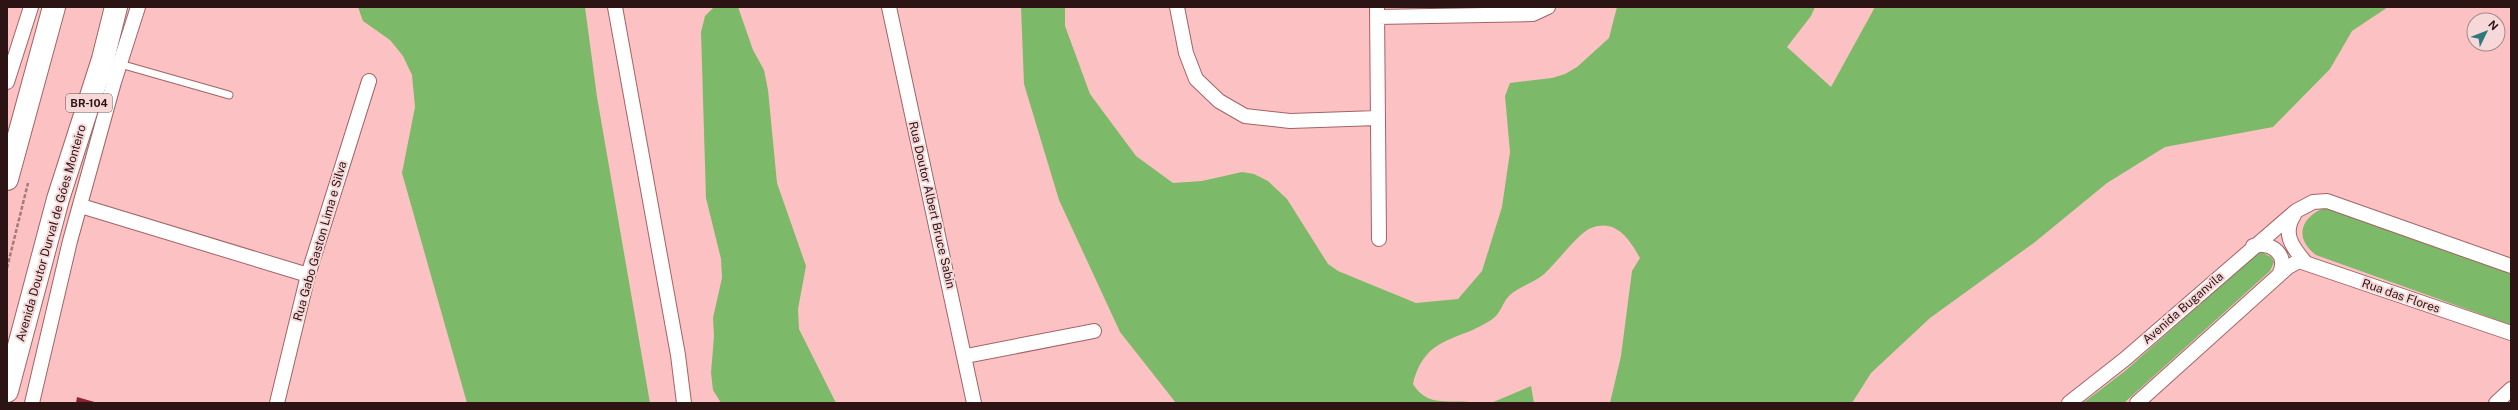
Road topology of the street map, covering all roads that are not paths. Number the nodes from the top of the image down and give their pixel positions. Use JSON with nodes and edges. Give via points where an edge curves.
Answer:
{"nodes":[{"id":1,"x":31,"y":7,"type":"edge"},
{"id":2,"x":116,"y":7,"type":"edge"},
{"id":3,"x":138,"y":7,"type":"edge"},
{"id":4,"x":615,"y":7,"type":"edge"},
{"id":5,"x":889,"y":7,"type":"edge"},
{"id":6,"x":1177,"y":7,"type":"edge"},
{"id":7,"x":1548,"y":7,"type":"edge"},
{"id":8,"x":52,"y":9,"type":"edge"},
{"id":9,"x":1377,"y":12,"type":"edge"},
{"id":10,"x":120,"y":64,"type":"junction"},
{"id":11,"x":368,"y":81,"type":"dead end"},
{"id":12,"x":7,"y":82,"type":"edge"},
{"id":13,"x":228,"y":95,"type":"dead end"},
{"id":14,"x":1378,"y":118,"type":"junction"},
{"id":15,"x":7,"y":179,"type":"edge"},
{"id":16,"x":80,"y":206,"type":"junction"},
{"id":17,"x":2296,"y":211,"type":"junction"},
{"id":18,"x":1379,"y":240,"type":"dead end"},
{"id":19,"x":2254,"y":246,"type":"junction"},
{"id":20,"x":2298,"y":263,"type":"junction"},
{"id":21,"x":2511,"y":266,"type":"edge"},
{"id":22,"x":308,"y":274,"type":"junction"},
{"id":23,"x":2279,"y":275,"type":"junction"},
{"id":24,"x":1094,"y":331,"type":"dead end"},
{"id":25,"x":2511,"y":333,"type":"edge"},
{"id":26,"x":966,"y":356,"type":"junction"},
{"id":27,"x":2511,"y":389,"type":"edge"},
{"id":28,"x":7,"y":391,"type":"edge"},
{"id":29,"x":32,"y":403,"type":"edge"},
{"id":30,"x":276,"y":403,"type":"edge"},
{"id":31,"x":684,"y":403,"type":"edge"},
{"id":32,"x":974,"y":403,"type":"edge"},
{"id":33,"x":2069,"y":403,"type":"edge"},
{"id":34,"x":2137,"y":403,"type":"edge"},
{"id":35,"x":2496,"y":403,"type":"edge"}],
"edges":[{"from":1,"to":12,"type":"street"},
{"from":2,"to":28,"type":"highway","name":"Avenida Doutor Durval de Góes Monteiro","number":"BR-104","via":[[103,59],[58,199]]},
{"from":3,"to":10,"type":"street"},
{"from":4,"to":31,"type":"street","via":[[678,355]]},
{"from":5,"to":26,"type":"street","name":"Rua Doutor Albert Bruce Sabin"},
{"from":6,"to":14,"type":"street","via":[[1186,53],[1196,79],[1219,101],[1245,116],[1290,121]]},
{"from":7,"to":9,"type":"street","via":[[1533,14]]},
{"from":8,"to":15,"type":"highway"},
{"from":9,"to":14,"type":"street"},
{"from":10,"to":13,"type":"lane"},
{"from":10,"to":16,"type":"street"},
{"from":11,"to":22,"type":"street","name":"Rua Gabo Gaston Lima e Silva"},
{"from":14,"to":18,"type":"street"},
{"from":16,"to":22,"type":"street"},
{"from":16,"to":29,"type":"street"},
{"from":17,"to":19,"type":"street","name":"Avenida Buganvila"},
{"from":17,"to":20,"type":"street","via":[[2287,229]]},
{"from":17,"to":21,"type":"street","via":[[2313,202],[2327,201]]},
{"from":19,"to":23,"type":"street","via":[[2269,246],[2280,254],[2283,267]]},
{"from":19,"to":33,"type":"street","name":"Avenida Buganvila","via":[[2126,359]]},
{"from":20,"to":23,"type":"street"},
{"from":20,"to":25,"type":"street","name":"Rua das Flores"},
{"from":22,"to":30,"type":"street","name":"Rua Gabo Gaston Lima e Silva"},
{"from":23,"to":34,"type":"street"},
{"from":24,"to":26,"type":"street"},
{"from":26,"to":32,"type":"street","name":"Rua Doutor Albert Bruce Sabin"},
{"from":27,"to":35,"type":"street"}]}
